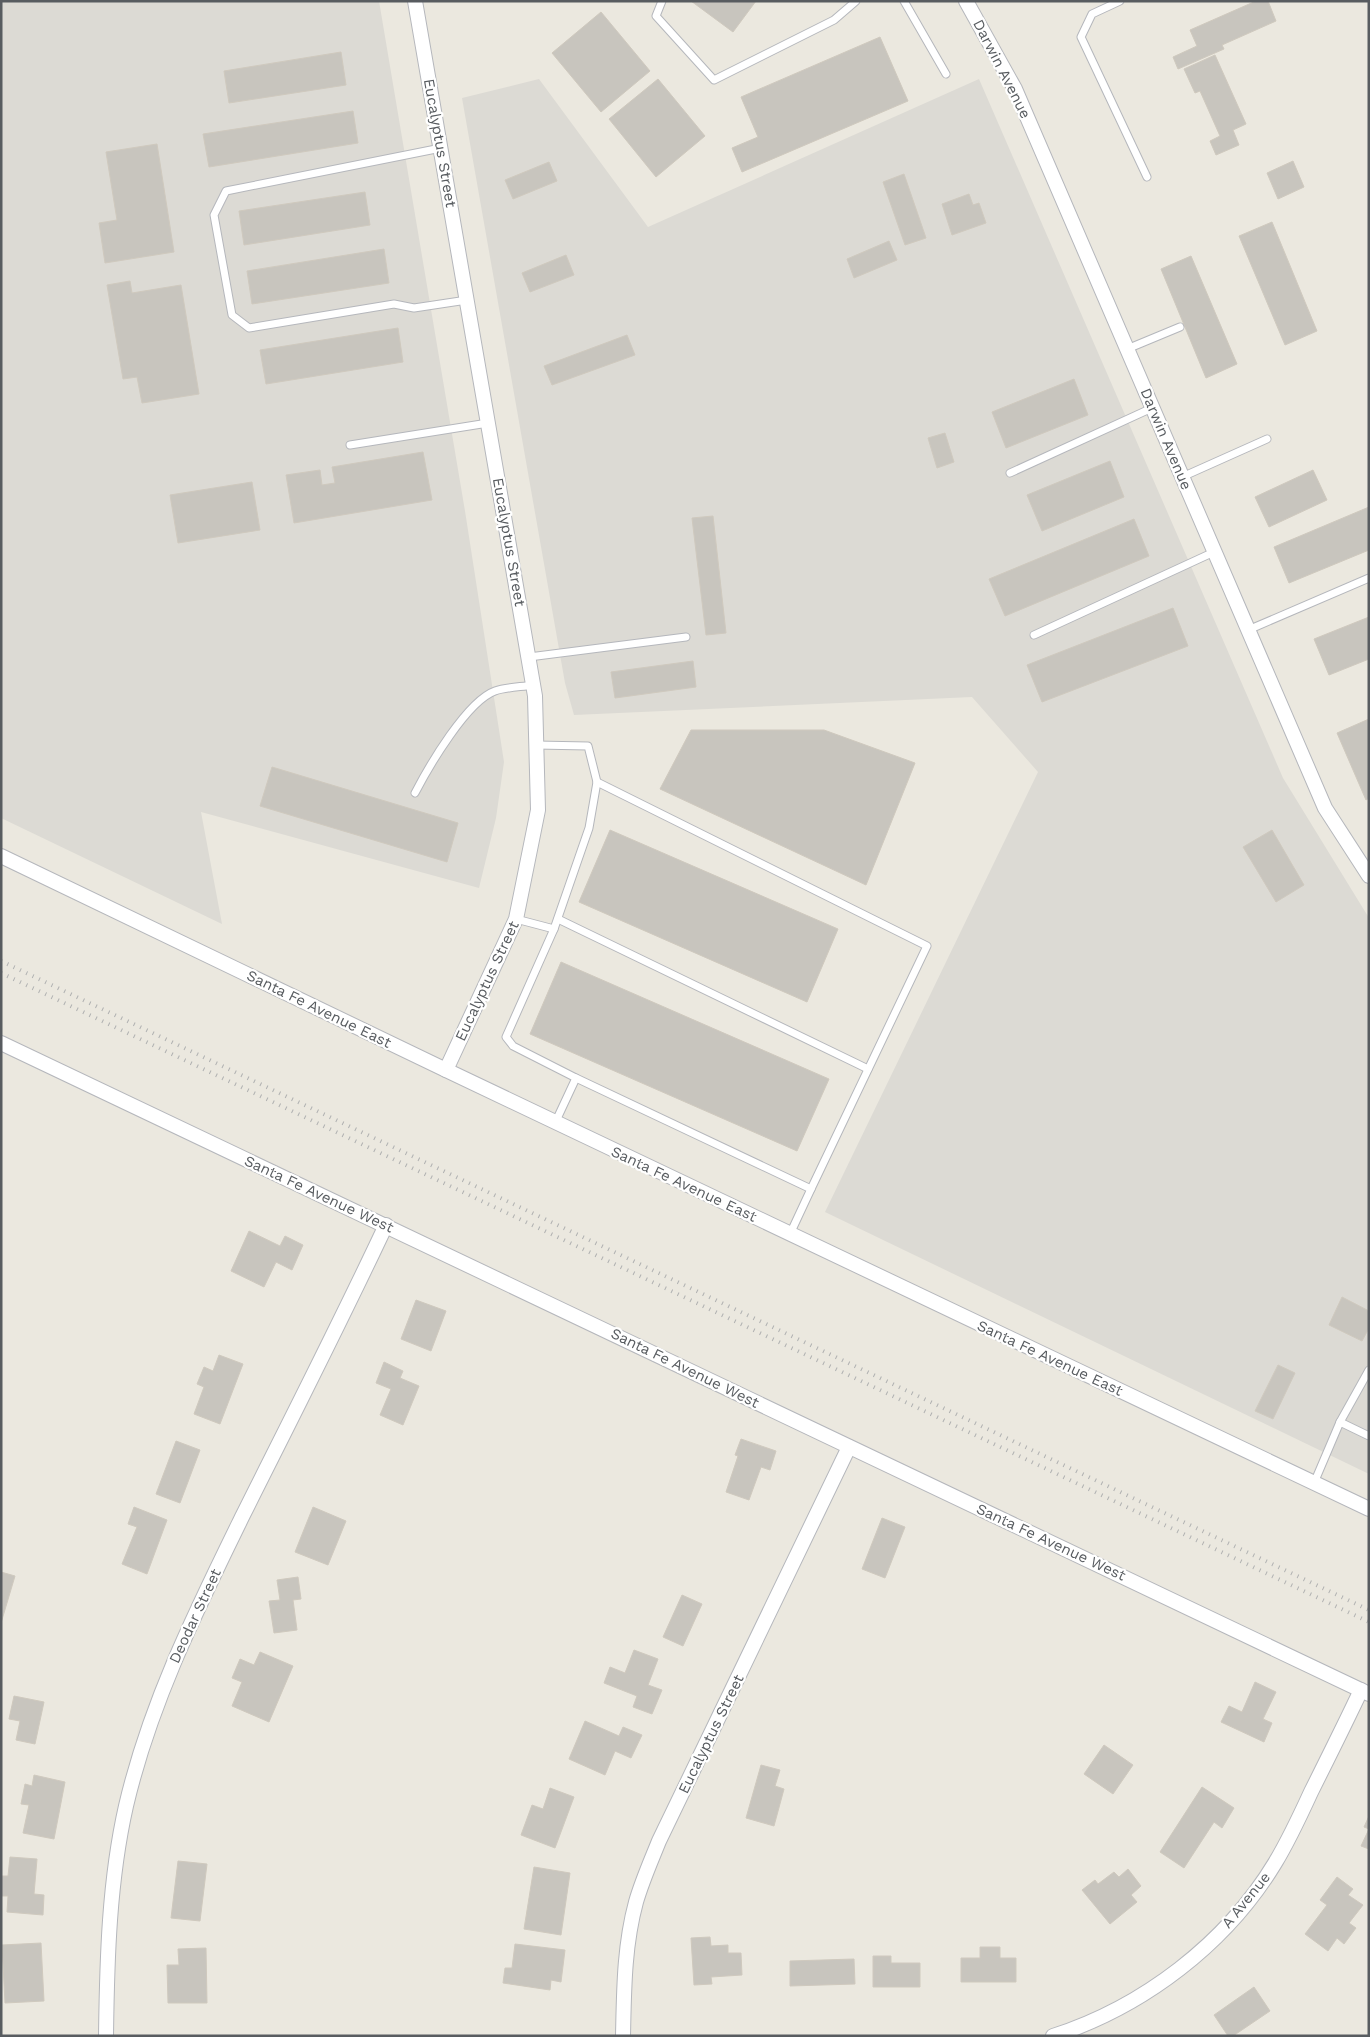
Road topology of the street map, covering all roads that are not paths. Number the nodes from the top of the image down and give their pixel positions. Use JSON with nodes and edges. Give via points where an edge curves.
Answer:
{"nodes":[{"id":1,"x":415,"y":1,"type":"edge"},
{"id":2,"x":662,"y":1,"type":"edge"},
{"id":3,"x":856,"y":1,"type":"edge"},
{"id":4,"x":904,"y":1,"type":"edge"},
{"id":5,"x":966,"y":1,"type":"edge"},
{"id":6,"x":1120,"y":1,"type":"edge"},
{"id":7,"x":946,"y":74,"type":"dead end"},
{"id":8,"x":440,"y":148,"type":"junction"},
{"id":9,"x":1147,"y":177,"type":"dead end"},
{"id":10,"x":467,"y":300,"type":"junction"},
{"id":11,"x":1180,"y":327,"type":"dead end"},
{"id":12,"x":1127,"y":349,"type":"junction"},
{"id":13,"x":1152,"y":408,"type":"junction"},
{"id":14,"x":488,"y":423,"type":"junction"},
{"id":15,"x":1267,"y":439,"type":"dead end"},
{"id":16,"x":350,"y":445,"type":"dead end"},
{"id":17,"x":1010,"y":473,"type":"dead end"},
{"id":18,"x":1182,"y":477,"type":"junction"},
{"id":19,"x":1214,"y":552,"type":"junction"},
{"id":20,"x":1369,"y":578,"type":"edge"},
{"id":21,"x":1248,"y":630,"type":"junction"},
{"id":22,"x":1034,"y":636,"type":"dead end"},
{"id":23,"x":686,"y":637,"type":"dead end"},
{"id":24,"x":529,"y":657,"type":"junction"},
{"id":25,"x":534,"y":685,"type":"junction"},
{"id":26,"x":536,"y":745,"type":"junction"},
{"id":27,"x":597,"y":782,"type":"junction"},
{"id":28,"x":415,"y":793,"type":"dead end"},
{"id":29,"x":1,"y":856,"type":"edge"},
{"id":30,"x":1368,"y":875,"type":"edge"},
{"id":31,"x":516,"y":918,"type":"junction"},
{"id":32,"x":558,"y":919,"type":"junction"},
{"id":33,"x":554,"y":929,"type":"junction"},
{"id":34,"x":1,"y":1043,"type":"edge"},
{"id":35,"x":868,"y":1069,"type":"junction"},
{"id":36,"x":446,"y":1070,"type":"junction"},
{"id":37,"x":576,"y":1078,"type":"junction"},
{"id":38,"x":555,"y":1122,"type":"junction"},
{"id":39,"x":811,"y":1189,"type":"junction"},
{"id":40,"x":386,"y":1225,"type":"junction"},
{"id":41,"x":790,"y":1234,"type":"junction"},
{"id":42,"x":1369,"y":1370,"type":"edge"},
{"id":43,"x":1340,"y":1422,"type":"junction"},
{"id":44,"x":1369,"y":1436,"type":"edge"},
{"id":45,"x":849,"y":1446,"type":"junction"},
{"id":46,"x":1314,"y":1483,"type":"junction"},
{"id":47,"x":1369,"y":1509,"type":"edge"},
{"id":48,"x":1365,"y":1692,"type":"edge"},
{"id":49,"x":106,"y":2036,"type":"edge"},
{"id":50,"x":623,"y":2036,"type":"edge"},
{"id":51,"x":1053,"y":2036,"type":"edge"}],
"edges":[{"from":1,"to":8,"type":"street","name":"Eucalyptus Street"},
{"from":2,"to":3,"type":"lane","via":[[656,16],[714,80],[834,20]]},
{"from":4,"to":7,"type":"lane"},
{"from":5,"to":12,"type":"street","name":"Darwin Avenue","via":[[1015,89]]},
{"from":6,"to":9,"type":"lane","via":[[1092,14],[1081,37]]},
{"from":8,"to":10,"type":"street","name":"Eucalyptus Street"},
{"from":8,"to":10,"type":"lane","via":[[226,191],[214,215],[232,315],[249,328],[394,304],[414,308]]},
{"from":10,"to":14,"type":"street","name":"Eucalyptus Street"},
{"from":11,"to":12,"type":"lane"},
{"from":12,"to":13,"type":"street","name":"Darwin Avenue"},
{"from":13,"to":17,"type":"lane"},
{"from":13,"to":18,"type":"street","name":"Darwin Avenue"},
{"from":14,"to":16,"type":"lane"},
{"from":14,"to":24,"type":"street","name":"Eucalyptus Street"},
{"from":15,"to":18,"type":"lane"},
{"from":18,"to":19,"type":"street","name":"Darwin Avenue"},
{"from":19,"to":21,"type":"street","name":"Darwin Avenue"},
{"from":19,"to":22,"type":"lane"},
{"from":20,"to":21,"type":"lane"},
{"from":21,"to":30,"type":"street","name":"Darwin Avenue","via":[[1325,808]]},
{"from":23,"to":24,"type":"lane"},
{"from":24,"to":25,"type":"street","name":"Eucalyptus Street"},
{"from":25,"to":26,"type":"street","name":"Eucalyptus Street"},
{"from":25,"to":28,"type":"lane","via":[[496,690],[483,697],[446,742]]},
{"from":26,"to":27,"type":"lane","via":[[588,746]]},
{"from":26,"to":31,"type":"street","name":"Eucalyptus Street","via":[[538,810]]},
{"from":27,"to":32,"type":"lane","via":[[589,828]]},
{"from":27,"to":35,"type":"lane","via":[[927,946]]},
{"from":29,"to":36,"type":"street","name":"Santa Fe Avenue East"},
{"from":31,"to":33,"type":"lane"},
{"from":31,"to":36,"type":"street","name":"Eucalyptus Street"},
{"from":32,"to":33,"type":"lane"},
{"from":32,"to":35,"type":"lane"},
{"from":33,"to":37,"type":"lane","via":[[506,1037],[513,1046]]},
{"from":34,"to":40,"type":"street","name":"Santa Fe Avenue West"},
{"from":35,"to":39,"type":"lane"},
{"from":36,"to":38,"type":"street","name":"Santa Fe Avenue East"},
{"from":37,"to":38,"type":"lane"},
{"from":37,"to":39,"type":"lane"},
{"from":38,"to":41,"type":"street","name":"Santa Fe Avenue East"},
{"from":39,"to":41,"type":"lane"},
{"from":40,"to":45,"type":"street","name":"Santa Fe Avenue West"},
{"from":40,"to":49,"type":"street","name":"Deodar Street","via":[[204,1596],[168,1674],[146,1734],[117,1854],[110,1916]]},
{"from":41,"to":46,"type":"street","name":"Santa Fe Avenue East"},
{"from":42,"to":43,"type":"lane"},
{"from":43,"to":44,"type":"lane"},
{"from":43,"to":46,"type":"lane"},
{"from":45,"to":48,"type":"street","name":"Santa Fe Avenue West"},
{"from":45,"to":50,"type":"street","name":"Eucalyptus Street","via":[[646,1874],[628,1945]]},
{"from":46,"to":47,"type":"street","name":"Santa Fe Avenue East"},
{"from":48,"to":51,"type":"street","name":"A Avenue","via":[[1284,1846],[1240,1912],[1200,1951],[1154,1986],[1108,2014]]}]}
